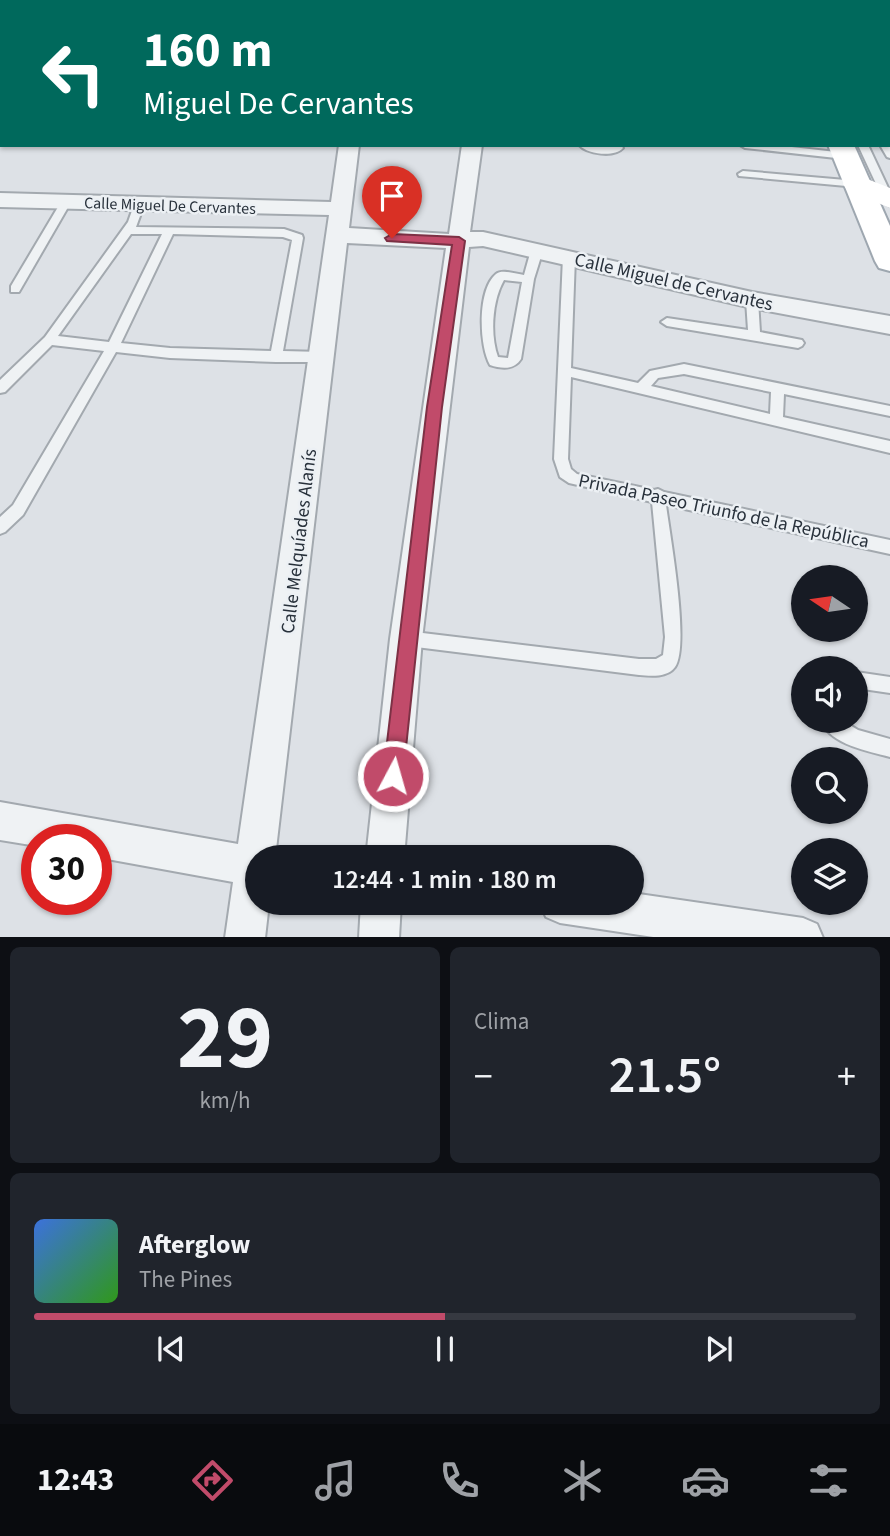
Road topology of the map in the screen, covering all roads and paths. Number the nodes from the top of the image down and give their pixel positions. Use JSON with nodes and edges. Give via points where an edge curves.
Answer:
{"nodes":[{"id":1,"x":349,"y":147,"type":"edge"},
{"id":2,"x":472,"y":147,"type":"edge"},
{"id":3,"x":605,"y":147,"type":"edge"},
{"id":4,"x":798,"y":147,"type":"edge"},
{"id":5,"x":613,"y":148,"type":"dead end"},
{"id":6,"x":850,"y":149,"type":"edge"},
{"id":7,"x":743,"y":174,"type":"dead end"},
{"id":8,"x":857,"y":184,"type":"junction"},
{"id":9,"x":0,"y":200,"type":"edge"},
{"id":10,"x":889,"y":200,"type":"edge"},
{"id":11,"x":66,"y":202,"type":"junction"},
{"id":12,"x":139,"y":205,"type":"junction"},
{"id":13,"x":340,"y":222,"type":"junction"},
{"id":14,"x":127,"y":230,"type":"junction"},
{"id":15,"x":169,"y":231,"type":"junction"},
{"id":16,"x":459,"y":241,"type":"junction"},
{"id":17,"x":537,"y":250,"type":"junction"},
{"id":18,"x":569,"y":257,"type":"junction"},
{"id":19,"x":890,"y":261,"type":"edge"},
{"id":20,"x":528,"y":279,"type":"junction"},
{"id":21,"x":15,"y":289,"type":"dead end"},
{"id":22,"x":752,"y":300,"type":"junction"},
{"id":23,"x":667,"y":322,"type":"dead end"},
{"id":24,"x":890,"y":325,"type":"edge"},
{"id":25,"x":754,"y":334,"type":"junction"},
{"id":26,"x":49,"y":340,"type":"junction"},
{"id":27,"x":799,"y":343,"type":"dead end"},
{"id":28,"x":112,"y":348,"type":"junction"},
{"id":29,"x":321,"y":357,"type":"junction"},
{"id":30,"x":276,"y":358,"type":"junction"},
{"id":31,"x":564,"y":371,"type":"junction"},
{"id":32,"x":778,"y":387,"type":"junction"},
{"id":33,"x":0,"y":388,"type":"edge"},
{"id":34,"x":641,"y":389,"type":"junction"},
{"id":35,"x":890,"y":411,"type":"edge"},
{"id":36,"x":776,"y":421,"type":"junction"},
{"id":37,"x":890,"y":447,"type":"edge"},
{"id":38,"x":658,"y":495,"type":"junction"},
{"id":39,"x":0,"y":527,"type":"edge"},
{"id":40,"x":890,"y":547,"type":"edge"},
{"id":41,"x":406,"y":639,"type":"junction"},
{"id":42,"x":868,"y":682,"type":"edge"},
{"id":43,"x":890,"y":685,"type":"edge"},
{"id":44,"x":845,"y":733,"type":"edge"},
{"id":45,"x":890,"y":748,"type":"edge"},
{"id":46,"x":0,"y":821,"type":"edge"},
{"id":47,"x":260,"y":845,"type":"edge"},
{"id":48,"x":386,"y":845,"type":"edge"},
{"id":49,"x":245,"y":865,"type":"edge"},
{"id":50,"x":249,"y":915,"type":"edge"},
{"id":51,"x":380,"y":915,"type":"edge"},
{"id":52,"x":644,"y":915,"type":"edge"},
{"id":53,"x":245,"y":937,"type":"edge"},
{"id":54,"x":379,"y":937,"type":"edge"},
{"id":55,"x":803,"y":937,"type":"edge"}],
"edges":[{"from":1,"to":13,"type":"street","name":"Calle Melquíades Alanís"},
{"from":2,"to":16,"type":"street"},
{"from":3,"to":5,"type":"street"},
{"from":4,"to":6,"type":"lane"},
{"from":6,"to":8,"type":"main road"},
{"from":6,"to":10,"type":"lane"},
{"from":7,"to":8,"type":"lane"},
{"from":8,"to":10,"type":"main road"},
{"from":8,"to":19,"type":"main road"},
{"from":9,"to":11,"type":"street","name":"Calle Miguel De Cervantes"},
{"from":11,"to":12,"type":"street","name":"Calle Miguel De Cervantes"},
{"from":11,"to":21,"type":"lane"},
{"from":12,"to":13,"type":"street","name":"Calle Miguel De Cervantes"},
{"from":12,"to":14,"type":"lane"},
{"from":13,"to":16,"type":"street","name":"Calle Miguel De Cervantes"},
{"from":13,"to":29,"type":"street","name":"Calle Melquíades Alanís"},
{"from":14,"to":15,"type":"lane"},
{"from":14,"to":26,"type":"lane"},
{"from":15,"to":28,"type":"lane"},
{"from":15,"to":30,"type":"lane","via":[[284,233],[298,239]]},
{"from":16,"to":17,"type":"street","name":"Calle Miguel de Cervantes","via":[[483,239]]},
{"from":16,"to":41,"type":"street"},
{"from":17,"to":18,"type":"street","name":"Calle Miguel de Cervantes"},
{"from":17,"to":20,"type":"lane"},
{"from":18,"to":22,"type":"street","name":"Calle Miguel de Cervantes"},
{"from":18,"to":31,"type":"lane","name":"Privada Paseo Triunfo de la República"},
{"from":20,"to":20,"type":"lane","via":[[515,359],[494,362],[486,345],[494,284],[501,276]]},
{"from":22,"to":24,"type":"street","name":"Calle Miguel de Cervantes"},
{"from":22,"to":25,"type":"lane"},
{"from":23,"to":25,"type":"lane"},
{"from":25,"to":27,"type":"lane"},
{"from":26,"to":28,"type":"lane"},
{"from":26,"to":33,"type":"lane"},
{"from":28,"to":30,"type":"lane"},
{"from":28,"to":39,"type":"lane","via":[[18,510]]},
{"from":29,"to":30,"type":"lane"},
{"from":29,"to":47,"type":"street","name":"Calle Melquíades Alanís"},
{"from":31,"to":34,"type":"lane"},
{"from":31,"to":38,"type":"lane","name":"Privada Paseo Triunfo de la República","via":[[561,459],[565,473]]},
{"from":32,"to":34,"type":"lane","via":[[684,369],[654,374]]},
{"from":32,"to":35,"type":"lane"},
{"from":32,"to":36,"type":"lane"},
{"from":34,"to":36,"type":"lane"},
{"from":36,"to":37,"type":"lane"},
{"from":38,"to":40,"type":"lane","name":"Privada Paseo Triunfo de la República"},
{"from":38,"to":41,"type":"lane","via":[[673,637],[670,663],[664,667]]},
{"from":41,"to":48,"type":"street"},
{"from":42,"to":43,"type":"lane"},
{"from":44,"to":45,"type":"lane"},
{"from":46,"to":49,"type":"street"},
{"from":50,"to":53,"type":"street","name":"Calle Melquíades Alanís"},
{"from":51,"to":54,"type":"street"},
{"from":52,"to":55,"type":"street"}]}
